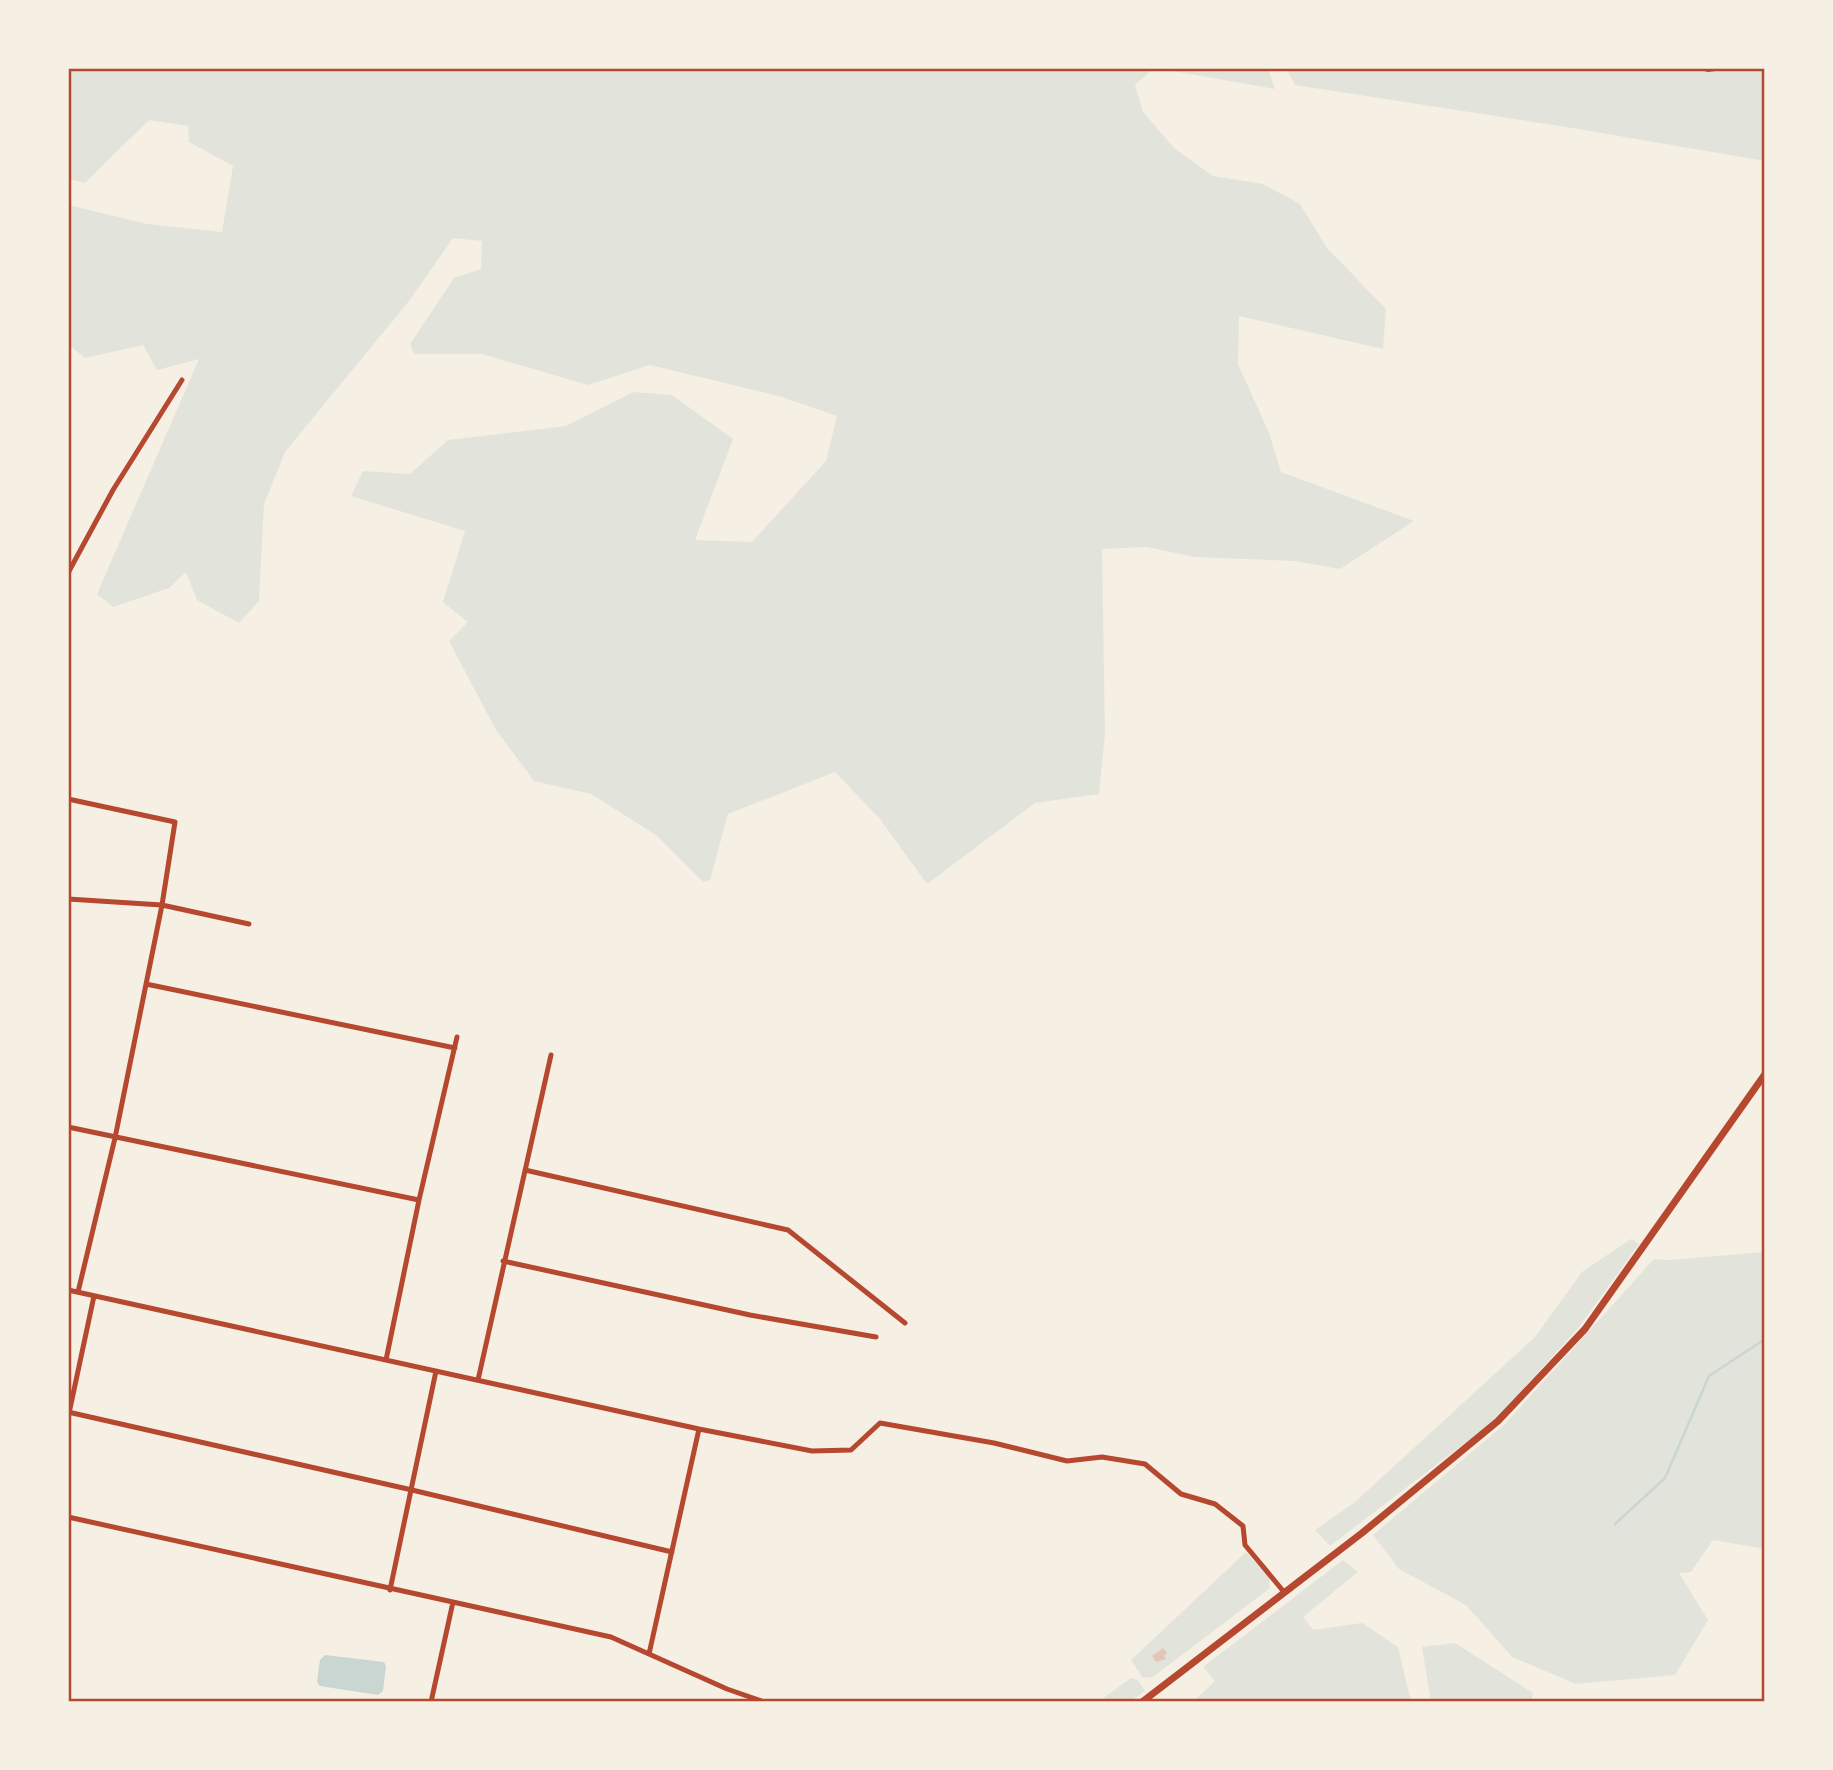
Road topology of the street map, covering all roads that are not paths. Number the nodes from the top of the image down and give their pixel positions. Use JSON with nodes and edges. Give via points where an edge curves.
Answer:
{"nodes":[{"id":1,"x":183,"y":380,"type":"dead end"},
{"id":2,"x":68,"y":573,"type":"edge"},
{"id":3,"x":68,"y":799,"type":"edge"},
{"id":4,"x":68,"y":899,"type":"edge"},
{"id":5,"x":162,"y":905,"type":"junction"},
{"id":6,"x":249,"y":924,"type":"dead end"},
{"id":7,"x":146,"y":984,"type":"junction"},
{"id":8,"x":457,"y":1037,"type":"dead end"},
{"id":9,"x":454,"y":1048,"type":"junction"},
{"id":10,"x":551,"y":1055,"type":"dead end"},
{"id":11,"x":1765,"y":1074,"type":"edge"},
{"id":12,"x":68,"y":1127,"type":"edge"},
{"id":13,"x":115,"y":1138,"type":"junction"},
{"id":14,"x":525,"y":1170,"type":"junction"},
{"id":15,"x":419,"y":1200,"type":"junction"},
{"id":16,"x":503,"y":1261,"type":"junction"},
{"id":17,"x":68,"y":1290,"type":"edge"},
{"id":18,"x":78,"y":1293,"type":"junction"},
{"id":19,"x":94,"y":1296,"type":"junction"},
{"id":20,"x":905,"y":1322,"type":"dead end"},
{"id":21,"x":876,"y":1337,"type":"dead end"},
{"id":22,"x":386,"y":1360,"type":"junction"},
{"id":23,"x":436,"y":1371,"type":"junction"},
{"id":24,"x":478,"y":1380,"type":"junction"},
{"id":25,"x":69,"y":1414,"type":"edge"},
{"id":26,"x":699,"y":1429,"type":"junction"},
{"id":27,"x":412,"y":1490,"type":"junction"},
{"id":28,"x":68,"y":1517,"type":"edge"},
{"id":29,"x":672,"y":1552,"type":"junction"},
{"id":30,"x":390,"y":1590,"type":"junction"},
{"id":31,"x":1284,"y":1592,"type":"junction"},
{"id":32,"x":453,"y":1602,"type":"junction"},
{"id":33,"x":649,"y":1654,"type":"junction"},
{"id":34,"x":431,"y":1702,"type":"edge"},
{"id":35,"x":764,"y":1702,"type":"edge"},
{"id":36,"x":1142,"y":1702,"type":"edge"}],
"edges":[{"from":1,"to":2,"type":"street","via":[[113,490]]},
{"from":3,"to":5,"type":"street","via":[[175,822]]},
{"from":4,"to":5,"type":"street"},
{"from":5,"to":6,"type":"street"},
{"from":5,"to":7,"type":"street"},
{"from":7,"to":9,"type":"street"},
{"from":7,"to":13,"type":"street"},
{"from":8,"to":9,"type":"street"},
{"from":9,"to":15,"type":"street"},
{"from":10,"to":14,"type":"street"},
{"from":11,"to":31,"type":"street","via":[[1576,1338],[1498,1421]]},
{"from":12,"to":13,"type":"street"},
{"from":13,"to":15,"type":"street"},
{"from":13,"to":18,"type":"street"},
{"from":14,"to":16,"type":"street"},
{"from":14,"to":20,"type":"street","via":[[788,1230]]},
{"from":15,"to":22,"type":"street"},
{"from":16,"to":21,"type":"street","via":[[750,1315]]},
{"from":16,"to":24,"type":"street"},
{"from":17,"to":18,"type":"street"},
{"from":18,"to":19,"type":"street"},
{"from":19,"to":22,"type":"street"},
{"from":19,"to":25,"type":"street"},
{"from":22,"to":23,"type":"street"},
{"from":23,"to":24,"type":"street"},
{"from":23,"to":27,"type":"street"},
{"from":24,"to":26,"type":"street"},
{"from":25,"to":27,"type":"street"},
{"from":26,"to":29,"type":"street"},
{"from":26,"to":31,"type":"street","via":[[835,1452],[851,1450],[880,1423],[1067,1461],[1102,1457],[1145,1464],[1181,1494],[1215,1504],[1243,1526],[1245,1545]]},
{"from":27,"to":29,"type":"street"},
{"from":27,"to":30,"type":"street"},
{"from":28,"to":30,"type":"street"},
{"from":29,"to":33,"type":"street"},
{"from":30,"to":32,"type":"street"},
{"from":31,"to":36,"type":"street"},
{"from":32,"to":33,"type":"street","via":[[611,1637]]},
{"from":32,"to":34,"type":"street"},
{"from":33,"to":35,"type":"street"}]}
